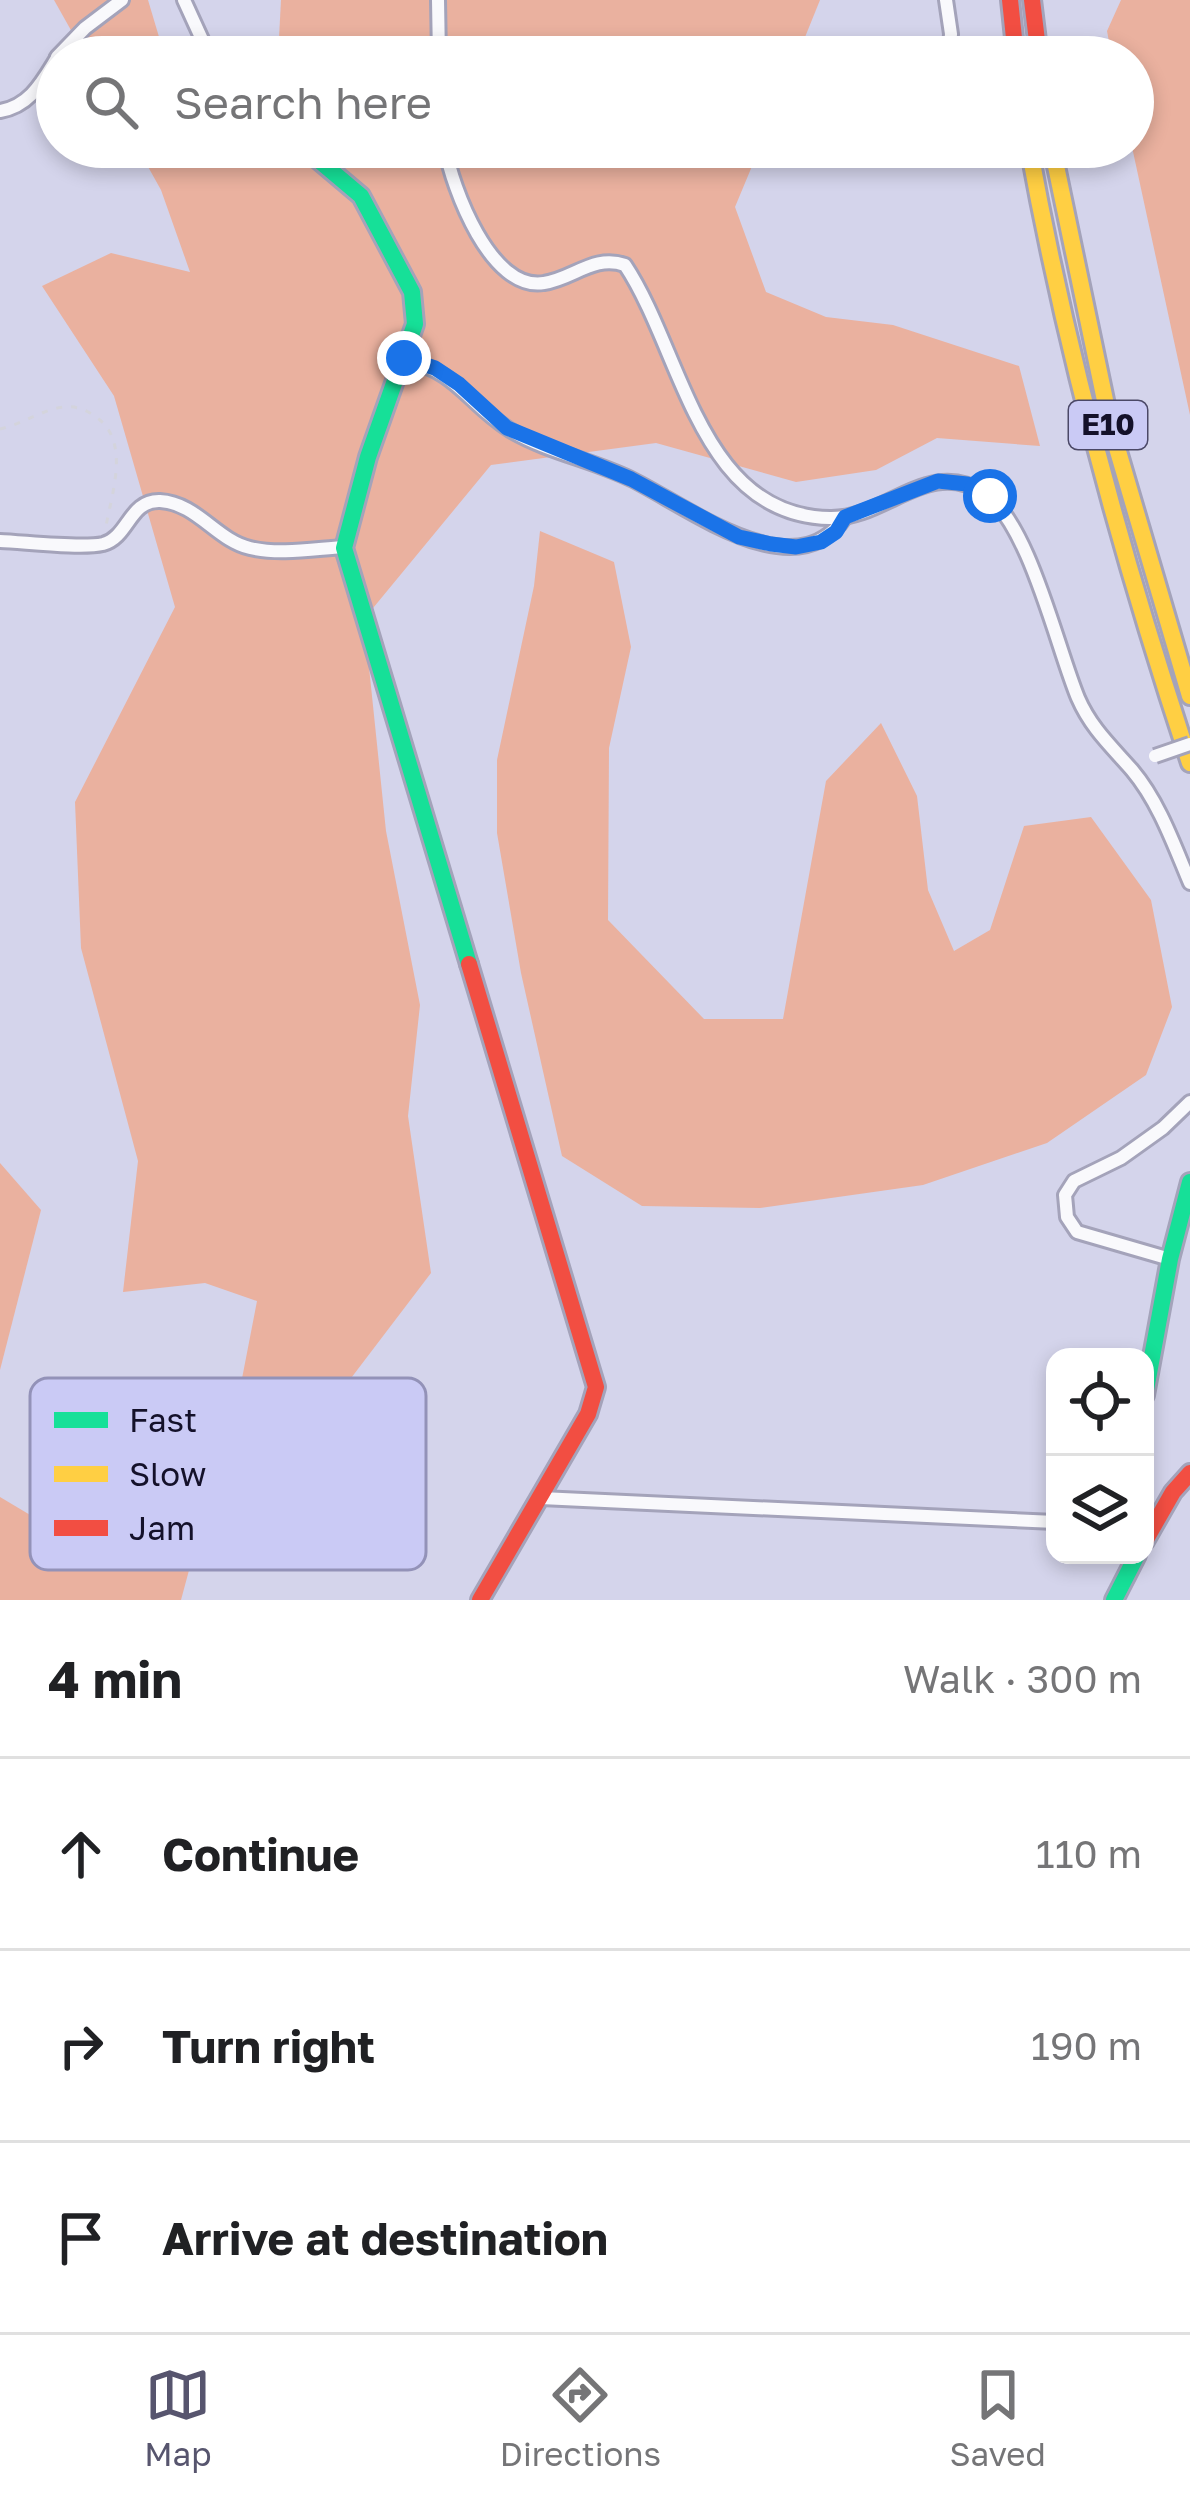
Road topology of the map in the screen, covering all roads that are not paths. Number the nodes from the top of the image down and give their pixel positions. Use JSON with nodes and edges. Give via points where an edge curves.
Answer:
{"nodes":[{"id":1,"x":122,"y":0,"type":"edge"},
{"id":2,"x":184,"y":0,"type":"edge"},
{"id":3,"x":438,"y":0,"type":"edge"},
{"id":4,"x":946,"y":0,"type":"edge"},
{"id":5,"x":1010,"y":0,"type":"edge"},
{"id":6,"x":1032,"y":0,"type":"edge"},
{"id":7,"x":77,"y":36,"type":"edge"},
{"id":8,"x":198,"y":36,"type":"edge"},
{"id":9,"x":439,"y":36,"type":"edge"},
{"id":10,"x":949,"y":36,"type":"edge"},
{"id":11,"x":1014,"y":36,"type":"edge"},
{"id":12,"x":1036,"y":36,"type":"edge"},
{"id":13,"x":36,"y":91,"type":"edge"},
{"id":14,"x":0,"y":111,"type":"edge"},
{"id":15,"x":332,"y":168,"type":"edge"},
{"id":16,"x":452,"y":168,"type":"edge"},
{"id":17,"x":1033,"y":168,"type":"edge"},
{"id":18,"x":1056,"y":168,"type":"edge"},
{"id":19,"x":404,"y":358,"type":"junction"},
{"id":20,"x":845,"y":517,"type":"junction"},
{"id":21,"x":0,"y":541,"type":"edge"},
{"id":22,"x":343,"y":547,"type":"junction"},
{"id":23,"x":1190,"y":696,"type":"edge"},
{"id":24,"x":1190,"y":744,"type":"edge"},
{"id":25,"x":1190,"y":763,"type":"edge"},
{"id":26,"x":1131,"y":769,"type":"junction"},
{"id":27,"x":1190,"y":883,"type":"edge"},
{"id":28,"x":1190,"y":1102,"type":"edge"},
{"id":29,"x":1190,"y":1182,"type":"edge"},
{"id":30,"x":1170,"y":1259,"type":"junction"},
{"id":31,"x":1154,"y":1348,"type":"edge"},
{"id":32,"x":1190,"y":1473,"type":"edge"},
{"id":33,"x":541,"y":1498,"type":"junction"},
{"id":34,"x":1046,"y":1522,"type":"edge"},
{"id":35,"x":1154,"y":1525,"type":"edge"},
{"id":36,"x":1132,"y":1564,"type":"edge"},
{"id":37,"x":480,"y":1600,"type":"edge"},
{"id":38,"x":1114,"y":1600,"type":"edge"}],
"edges":[{"from":1,"to":7,"type":"street"},
{"from":2,"to":8,"type":"street"},
{"from":3,"to":9,"type":"street"},
{"from":4,"to":10,"type":"street"},
{"from":5,"to":11,"type":"main road"},
{"from":6,"to":12,"type":"main road"},
{"from":13,"to":14,"type":"street"},
{"from":15,"to":19,"type":"main road","via":[[361,196],[412,292],[415,323]]},
{"from":16,"to":20,"type":"street","via":[[498,266],[535,284],[602,261],[625,265],[728,470],[767,502]]},
{"from":17,"to":25,"type":"main road","number":"E10","via":[[1088,433]]},
{"from":18,"to":23,"type":"main road","number":"E10","via":[[1109,428]]},
{"from":19,"to":20,"type":"street","via":[[459,384],[507,428],[631,479],[739,537],[796,547],[821,542]]},
{"from":19,"to":22,"type":"main road"},
{"from":20,"to":26,"type":"street","via":[[938,481],[990,496],[1033,573],[1090,723]]},
{"from":21,"to":22,"type":"street","via":[[102,544],[154,501],[191,510],[246,548]]},
{"from":22,"to":33,"type":"main road","via":[[596,1387]]},
{"from":24,"to":26,"type":"street","bridge":true},
{"from":26,"to":27,"type":"street"},
{"from":28,"to":30,"type":"street","via":[[1120,1158],[1074,1180],[1065,1195],[1077,1232]]},
{"from":29,"to":30,"type":"main road"},
{"from":30,"to":31,"type":"main road"},
{"from":32,"to":35,"type":"main road"},
{"from":33,"to":34,"type":"street"},
{"from":33,"to":37,"type":"main road"},
{"from":36,"to":38,"type":"main road"}]}
